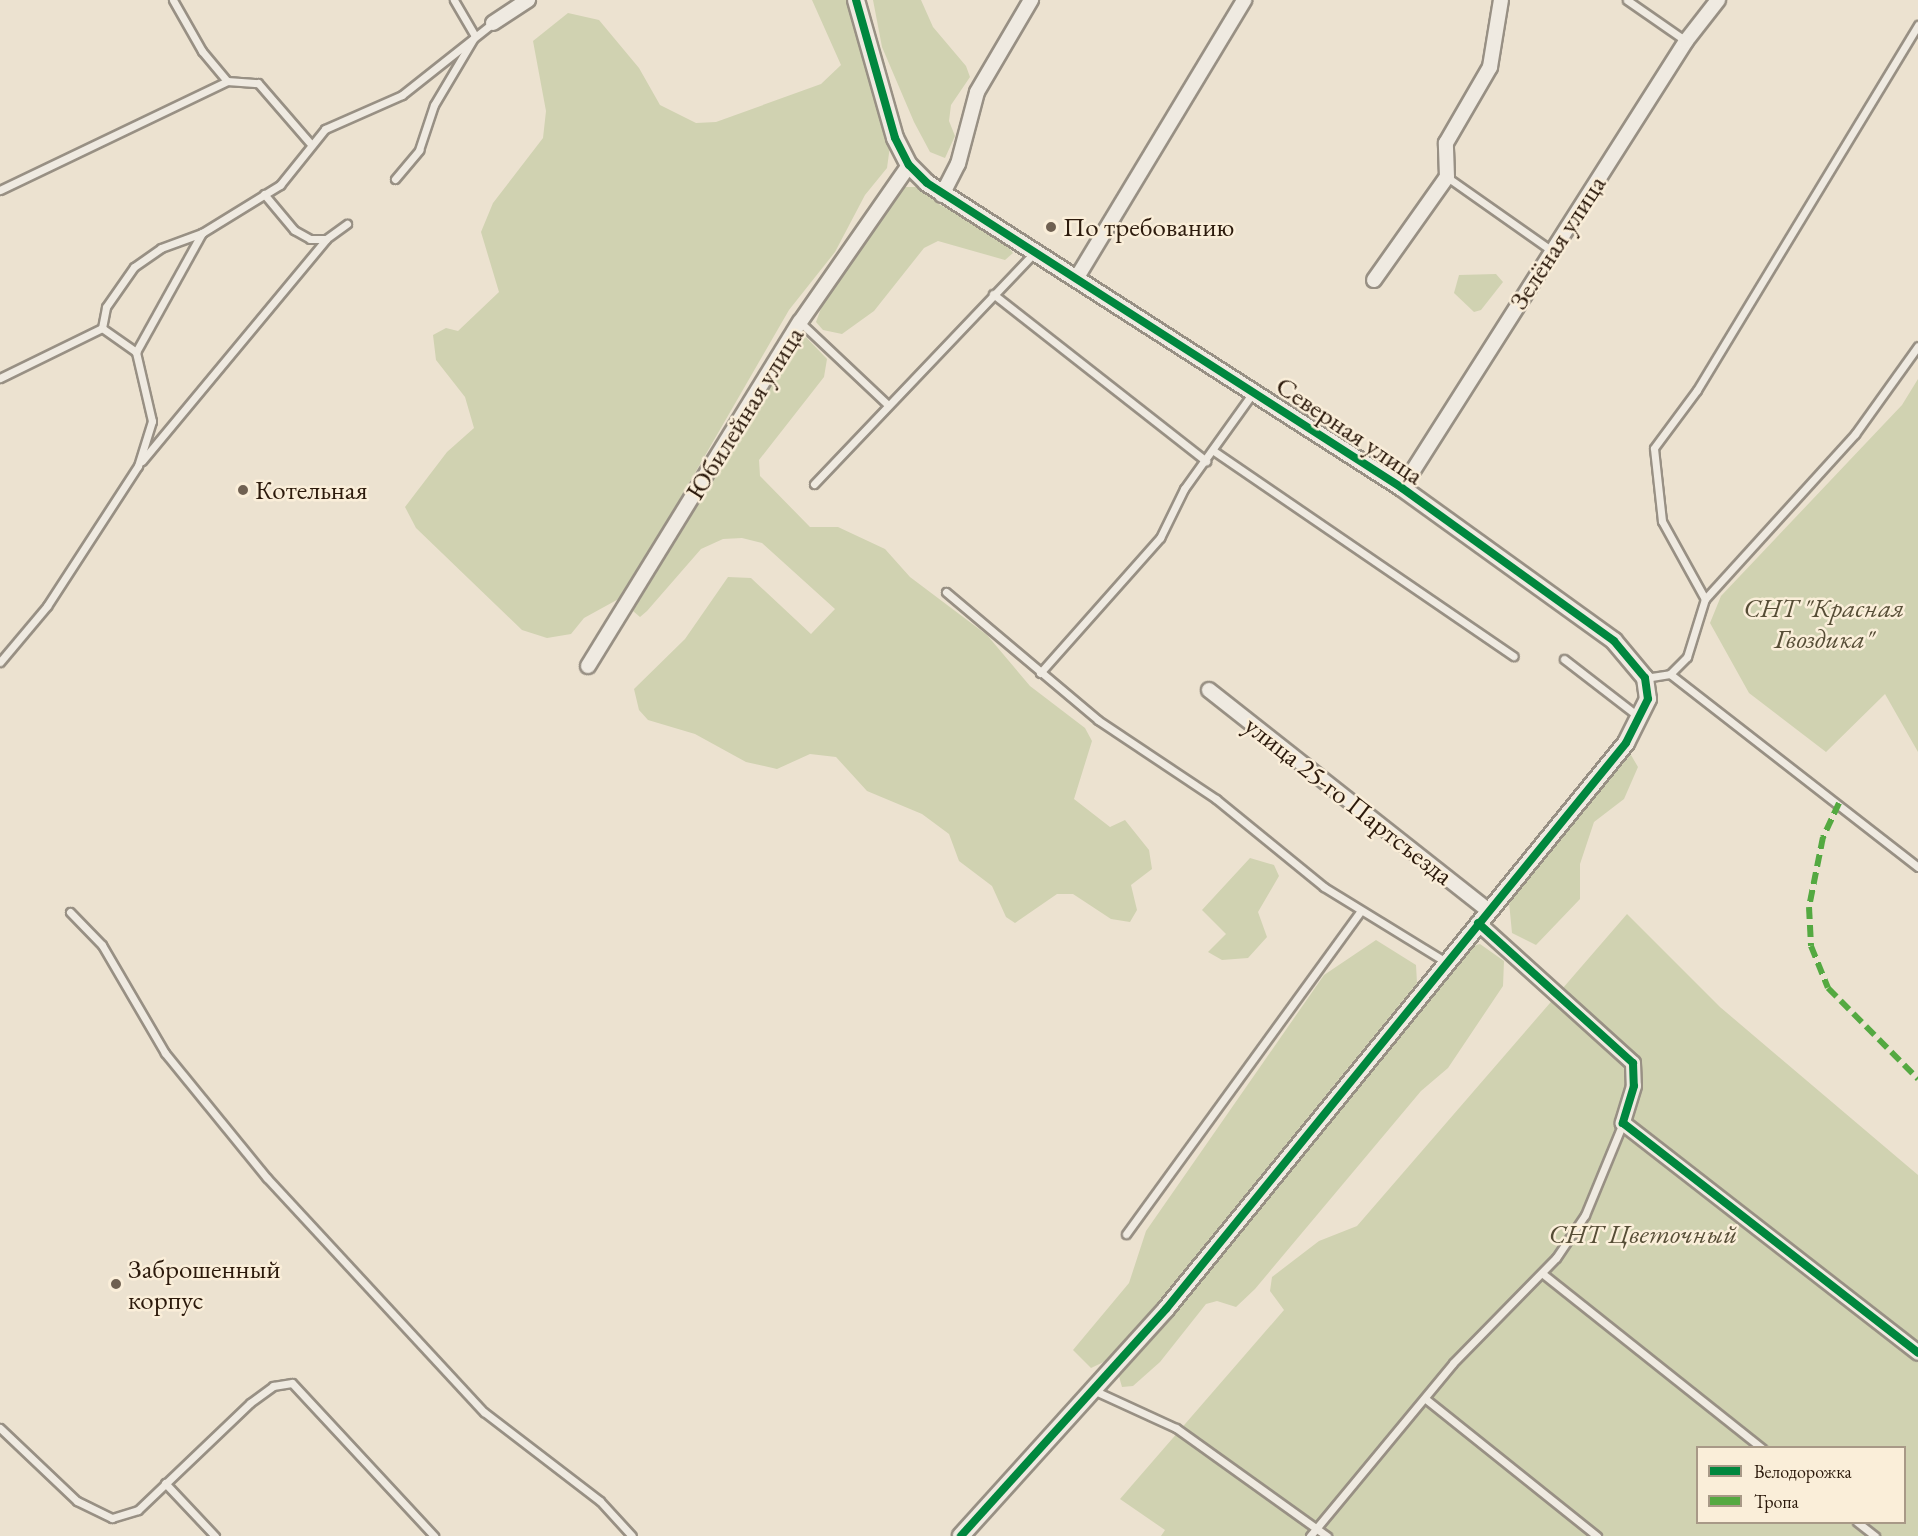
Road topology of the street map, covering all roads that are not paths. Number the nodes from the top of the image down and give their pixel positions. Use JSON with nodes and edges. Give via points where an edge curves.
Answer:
{"nodes":[{"id":1,"x":173,"y":0,"type":"edge"},
{"id":2,"x":454,"y":0,"type":"edge"},
{"id":3,"x":528,"y":0,"type":"edge"},
{"id":4,"x":856,"y":0,"type":"edge"},
{"id":5,"x":1030,"y":0,"type":"edge"},
{"id":6,"x":1244,"y":0,"type":"edge"},
{"id":7,"x":1501,"y":0,"type":"edge"},
{"id":8,"x":1627,"y":0,"type":"edge"},
{"id":9,"x":1718,"y":0,"type":"edge"},
{"id":10,"x":493,"y":23,"type":"joint"},
{"id":11,"x":1918,"y":25,"type":"edge"},
{"id":12,"x":475,"y":36,"type":"junction"},
{"id":13,"x":1686,"y":41,"type":"junction"},
{"id":14,"x":227,"y":81,"type":"junction"},
{"id":15,"x":310,"y":143,"type":"junction"},
{"id":16,"x":909,"y":165,"type":"junction"},
{"id":17,"x":1447,"y":177,"type":"junction"},
{"id":18,"x":395,"y":179,"type":"dead end"},
{"id":19,"x":0,"y":190,"type":"edge"},
{"id":20,"x":264,"y":194,"type":"junction"},
{"id":21,"x":942,"y":195,"type":"junction"},
{"id":22,"x":346,"y":224,"type":"dead end"},
{"id":23,"x":202,"y":233,"type":"junction"},
{"id":24,"x":326,"y":238,"type":"junction"},
{"id":25,"x":1551,"y":250,"type":"junction"},
{"id":26,"x":1034,"y":253,"type":"junction"},
{"id":27,"x":1076,"y":279,"type":"junction"},
{"id":28,"x":1374,"y":280,"type":"dead end"},
{"id":29,"x":993,"y":294,"type":"junction"},
{"id":30,"x":800,"y":322,"type":"junction"},
{"id":31,"x":102,"y":328,"type":"junction"},
{"id":32,"x":1918,"y":346,"type":"edge"},
{"id":33,"x":136,"y":352,"type":"junction"},
{"id":34,"x":0,"y":378,"type":"edge"},
{"id":35,"x":1254,"y":392,"type":"junction"},
{"id":36,"x":888,"y":405,"type":"junction"},
{"id":37,"x":1214,"y":451,"type":"junction"},
{"id":38,"x":1206,"y":461,"type":"junction"},
{"id":39,"x":138,"y":466,"type":"junction"},
{"id":40,"x":814,"y":484,"type":"dead end"},
{"id":41,"x":1402,"y":488,"type":"junction"},
{"id":42,"x":946,"y":592,"type":"dead end"},
{"id":43,"x":1705,"y":599,"type":"junction"},
{"id":44,"x":1513,"y":656,"type":"dead end"},
{"id":45,"x":1564,"y":659,"type":"dead end"},
{"id":46,"x":0,"y":662,"type":"edge"},
{"id":47,"x":588,"y":666,"type":"dead end"},
{"id":48,"x":1040,"y":673,"type":"junction"},
{"id":49,"x":1670,"y":674,"type":"junction"},
{"id":50,"x":1646,"y":678,"type":"junction"},
{"id":51,"x":1209,"y":690,"type":"dead end"},
{"id":52,"x":1641,"y":719,"type":"junction"},
{"id":53,"x":1918,"y":867,"type":"edge"},
{"id":54,"x":70,"y":912,"type":"dead end"},
{"id":55,"x":1360,"y":912,"type":"junction"},
{"id":56,"x":1483,"y":916,"type":"junction"},
{"id":57,"x":1446,"y":962,"type":"junction"},
{"id":58,"x":1623,"y":1123,"type":"junction"},
{"id":59,"x":1126,"y":1234,"type":"dead end"},
{"id":60,"x":1543,"y":1274,"type":"junction"},
{"id":61,"x":1918,"y":1353,"type":"edge"},
{"id":62,"x":1093,"y":1389,"type":"junction"},
{"id":63,"x":1427,"y":1400,"type":"junction"},
{"id":64,"x":0,"y":1428,"type":"edge"},
{"id":65,"x":1759,"y":1446,"type":"edge"},
{"id":66,"x":165,"y":1483,"type":"junction"},
{"id":67,"x":1860,"y":1524,"type":"edge"},
{"id":68,"x":1317,"y":1528,"type":"junction"},
{"id":69,"x":215,"y":1536,"type":"edge"},
{"id":70,"x":434,"y":1536,"type":"edge"},
{"id":71,"x":632,"y":1536,"type":"edge"},
{"id":72,"x":961,"y":1536,"type":"edge"},
{"id":73,"x":1310,"y":1536,"type":"edge"},
{"id":74,"x":1327,"y":1536,"type":"edge"},
{"id":75,"x":1597,"y":1536,"type":"edge"},
{"id":76,"x":1875,"y":1536,"type":"edge"}],
"edges":[{"from":1,"to":14,"type":"lane","via":[[202,51]]},
{"from":2,"to":12,"type":"lane"},
{"from":3,"to":10,"type":"street"},
{"from":4,"to":16,"type":"street","name":"Северная улица","via":[[895,138]]},
{"from":5,"to":21,"type":"street","via":[[977,92],[958,164]]},
{"from":6,"to":27,"type":"street"},
{"from":7,"to":17,"type":"street","via":[[1490,67],[1446,143]]},
{"from":8,"to":13,"type":"lane"},
{"from":9,"to":13,"type":"street","name":"Зелёная улица"},
{"from":10,"to":12,"type":"lane"},
{"from":11,"to":43,"type":"lane","via":[[1697,390],[1654,448],[1662,521]]},
{"from":12,"to":15,"type":"lane","via":[[402,94],[325,129]]},
{"from":12,"to":18,"type":"lane","via":[[434,105],[419,150]]},
{"from":13,"to":25,"type":"street","name":"Зелёная улица"},
{"from":14,"to":15,"type":"lane","via":[[258,83]]},
{"from":14,"to":19,"type":"lane"},
{"from":15,"to":20,"type":"lane","via":[[297,168]]},
{"from":16,"to":21,"type":"street","name":"Северная улица"},
{"from":16,"to":30,"type":"street","name":"Юбилейная улица"},
{"from":17,"to":25,"type":"lane"},
{"from":17,"to":28,"type":"street"},
{"from":20,"to":23,"type":"lane"},
{"from":20,"to":24,"type":"lane","via":[[294,230],[310,239]]},
{"from":21,"to":26,"type":"street","name":"Северная улица"},
{"from":22,"to":24,"type":"lane"},
{"from":23,"to":31,"type":"lane","via":[[161,248],[134,267],[106,307]]},
{"from":23,"to":33,"type":"lane"},
{"from":24,"to":39,"type":"lane"},
{"from":25,"to":41,"type":"street","name":"Зелёная улица"},
{"from":26,"to":27,"type":"street","name":"Северная улица"},
{"from":26,"to":29,"type":"lane"},
{"from":27,"to":35,"type":"street","name":"Северная улица"},
{"from":29,"to":36,"type":"lane"},
{"from":29,"to":38,"type":"lane"},
{"from":30,"to":36,"type":"lane"},
{"from":30,"to":47,"type":"street","name":"Юбилейная улица"},
{"from":31,"to":33,"type":"lane"},
{"from":31,"to":34,"type":"lane"},
{"from":32,"to":43,"type":"lane","via":[[1855,434]]},
{"from":33,"to":39,"type":"lane","via":[[152,421]]},
{"from":35,"to":37,"type":"lane"},
{"from":35,"to":41,"type":"street","name":"Северная улица"},
{"from":36,"to":40,"type":"lane"},
{"from":37,"to":38,"type":"lane"},
{"from":37,"to":44,"type":"lane"},
{"from":38,"to":48,"type":"lane","via":[[1184,489],[1160,538]]},
{"from":39,"to":46,"type":"lane","via":[[47,606]]},
{"from":41,"to":50,"type":"street","name":"Северная улица","via":[[1614,641]]},
{"from":42,"to":48,"type":"lane"},
{"from":43,"to":49,"type":"lane","via":[[1688,657]]},
{"from":45,"to":52,"type":"lane"},
{"from":48,"to":55,"type":"lane"},
{"from":49,"to":50,"type":"lane"},
{"from":49,"to":53,"type":"lane"},
{"from":50,"to":52,"type":"street"},
{"from":51,"to":56,"type":"street","name":"улица 25-го Партсъезда"},
{"from":52,"to":56,"type":"street"},
{"from":54,"to":71,"type":"lane","via":[[102,945],[165,1053],[267,1178],[484,1412],[600,1501]]},
{"from":55,"to":57,"type":"lane"},
{"from":55,"to":59,"type":"lane"},
{"from":56,"to":57,"type":"street"},
{"from":56,"to":58,"type":"street","name":"улица 25-го Партсъезда","via":[[1633,1063],[1634,1086]]},
{"from":57,"to":62,"type":"street","via":[[1166,1309]]},
{"from":58,"to":60,"type":"lane","via":[[1585,1215]]},
{"from":58,"to":61,"type":"street"},
{"from":60,"to":63,"type":"lane","via":[[1453,1363]]},
{"from":60,"to":65,"type":"lane"},
{"from":62,"to":68,"type":"lane","via":[[1176,1428]]},
{"from":62,"to":72,"type":"street"},
{"from":63,"to":68,"type":"lane"},
{"from":63,"to":75,"type":"lane"},
{"from":64,"to":66,"type":"lane","via":[[77,1501],[112,1518],[138,1510]]},
{"from":66,"to":69,"type":"lane"},
{"from":66,"to":70,"type":"lane","via":[[250,1403],[273,1386],[292,1383]]},
{"from":67,"to":76,"type":"lane"},
{"from":68,"to":73,"type":"lane"},
{"from":68,"to":74,"type":"lane"}]}
